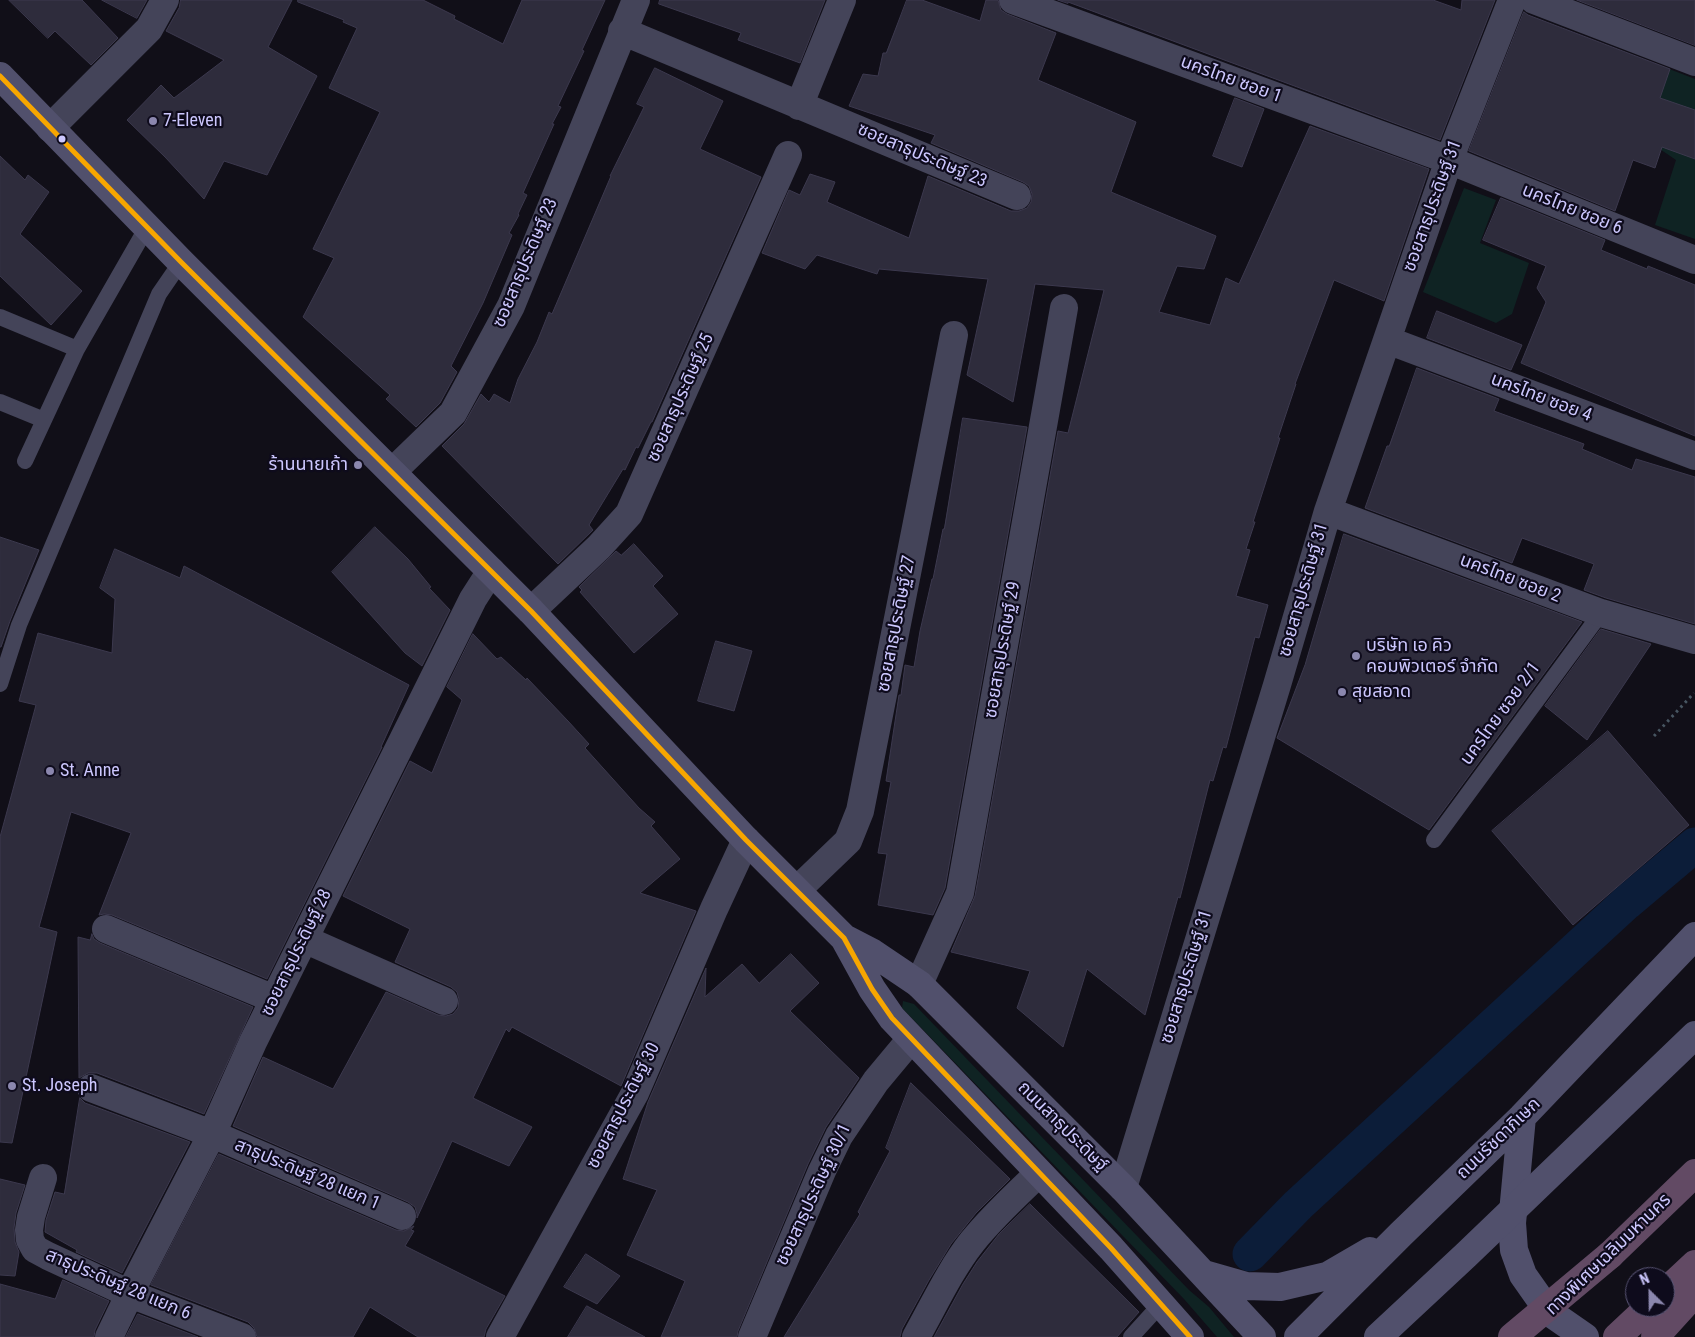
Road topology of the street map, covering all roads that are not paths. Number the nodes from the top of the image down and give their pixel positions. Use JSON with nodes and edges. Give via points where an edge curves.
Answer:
{"nodes":[{"id":1,"x":165,"y":0,"type":"edge"},
{"id":2,"x":636,"y":0,"type":"edge"},
{"id":3,"x":842,"y":0,"type":"edge"},
{"id":4,"x":1014,"y":0,"type":"edge"},
{"id":5,"x":1512,"y":0,"type":"edge"},
{"id":6,"x":1534,"y":0,"type":"edge"},
{"id":7,"x":622,"y":31,"type":"junction"},
{"id":8,"x":1695,"y":62,"type":"edge"},
{"id":9,"x":0,"y":76,"type":"edge"},
{"id":10,"x":799,"y":106,"type":"junction"},
{"id":11,"x":50,"y":128,"type":"junction"},
{"id":12,"x":788,"y":155,"type":"dead end"},
{"id":13,"x":1449,"y":160,"type":"junction"},
{"id":14,"x":1017,"y":196,"type":"dead end"},
{"id":15,"x":146,"y":227,"type":"junction"},
{"id":16,"x":1695,"y":260,"type":"edge"},
{"id":17,"x":181,"y":262,"type":"junction"},
{"id":18,"x":1064,"y":308,"type":"dead end"},
{"id":19,"x":0,"y":317,"type":"edge"},
{"id":20,"x":954,"y":336,"type":"dead end"},
{"id":21,"x":1386,"y":340,"type":"junction"},
{"id":22,"x":77,"y":349,"type":"junction"},
{"id":23,"x":0,"y":402,"type":"edge"},
{"id":24,"x":44,"y":420,"type":"junction"},
{"id":25,"x":1695,"y":456,"type":"edge"},
{"id":26,"x":25,"y":461,"type":"dead end"},
{"id":27,"x":392,"y":472,"type":"junction"},
{"id":28,"x":1328,"y":510,"type":"junction"},
{"id":29,"x":491,"y":571,"type":"junction"},
{"id":30,"x":531,"y":611,"type":"junction"},
{"id":31,"x":1601,"y":613,"type":"junction"},
{"id":32,"x":1695,"y":640,"type":"edge"},
{"id":33,"x":0,"y":684,"type":"edge"},
{"id":34,"x":746,"y":840,"type":"junction"},
{"id":35,"x":1434,"y":840,"type":"dead end"},
{"id":36,"x":796,"y":890,"type":"junction"},
{"id":37,"x":106,"y":929,"type":"dead end"},
{"id":38,"x":1695,"y":936,"type":"edge"},
{"id":39,"x":844,"y":938,"type":"junction"},
{"id":40,"x":304,"y":939,"type":"junction"},
{"id":41,"x":919,"y":984,"type":"junction"},
{"id":42,"x":274,"y":999,"type":"junction"},
{"id":43,"x":444,"y":1001,"type":"dead end"},
{"id":44,"x":1695,"y":1035,"type":"edge"},
{"id":45,"x":911,"y":1039,"type":"junction"},
{"id":46,"x":92,"y":1088,"type":"dead end"},
{"id":47,"x":1522,"y":1117,"type":"junction"},
{"id":48,"x":212,"y":1134,"type":"junction"},
{"id":49,"x":1039,"y":1173,"type":"junction"},
{"id":50,"x":1695,"y":1173,"type":"edge"},
{"id":51,"x":43,"y":1178,"type":"dead end"},
{"id":52,"x":1123,"y":1188,"type":"junction"},
{"id":53,"x":402,"y":1216,"type":"dead end"},
{"id":54,"x":1401,"y":1234,"type":"junction"},
{"id":55,"x":1610,"y":1255,"type":"junction"},
{"id":56,"x":1695,"y":1264,"type":"edge"},
{"id":57,"x":1204,"y":1274,"type":"junction"},
{"id":58,"x":1675,"y":1283,"type":"edge"},
{"id":59,"x":1695,"y":1293,"type":"edge"},
{"id":60,"x":130,"y":1294,"type":"junction"},
{"id":61,"x":1638,"y":1317,"type":"edge"},
{"id":62,"x":1176,"y":1325,"type":"edge"},
{"id":63,"x":109,"y":1337,"type":"edge"},
{"id":64,"x":242,"y":1337,"type":"edge"},
{"id":65,"x":500,"y":1337,"type":"edge"},
{"id":66,"x":752,"y":1337,"type":"edge"},
{"id":67,"x":916,"y":1337,"type":"edge"},
{"id":68,"x":1131,"y":1337,"type":"edge"},
{"id":69,"x":1262,"y":1337,"type":"edge"},
{"id":70,"x":1298,"y":1337,"type":"edge"},
{"id":71,"x":1378,"y":1337,"type":"edge"},
{"id":72,"x":1512,"y":1337,"type":"edge"},
{"id":73,"x":1524,"y":1337,"type":"edge"},
{"id":74,"x":1585,"y":1337,"type":"edge"},
{"id":75,"x":1617,"y":1337,"type":"edge"},
{"id":76,"x":1655,"y":1337,"type":"edge"}],
"edges":[{"from":1,"to":11,"type":"street","via":[[149,29]]},
{"from":2,"to":7,"type":"street","name":"ซอยสาธุประดิษฐ์ 23"},
{"from":3,"to":10,"type":"street"},
{"from":4,"to":13,"type":"street","name":"นครไทย ซอย 1"},
{"from":5,"to":13,"type":"street","name":"ซอยสาธุประดิษฐ์ 31"},
{"from":6,"to":8,"type":"street"},
{"from":7,"to":10,"type":"street","name":"ซอยสาธุประดิษฐ์ 23"},
{"from":7,"to":27,"type":"street","name":"ซอยสาธุประดิษฐ์ 23","via":[[511,306],[453,413]]},
{"from":9,"to":11,"type":"main road","name":"ถนนสาธุประดิษฐ์"},
{"from":10,"to":14,"type":"street","name":"ซอยสาธุประดิษฐ์ 23"},
{"from":11,"to":15,"type":"main road","name":"ถนนสาธุประดิษฐ์"},
{"from":12,"to":30,"type":"street","name":"ซอยสาธุประดิษฐ์ 25","via":[[629,514]]},
{"from":13,"to":16,"type":"street","name":"นครไทย ซอย 6"},
{"from":13,"to":21,"type":"street","name":"ซอยสาธุประดิษฐ์ 31"},
{"from":15,"to":17,"type":"main road","name":"ถนนสาธุประดิษฐ์"},
{"from":15,"to":22,"type":"lane"},
{"from":17,"to":27,"type":"main road","name":"ถนนสาธุประดิษฐ์"},
{"from":17,"to":33,"type":"lane","via":[[155,303],[19,625]]},
{"from":18,"to":41,"type":"street","name":"ซอยสาธุประดิษฐ์ 29","via":[[960,893]]},
{"from":19,"to":22,"type":"lane"},
{"from":20,"to":36,"type":"street","name":"ซอยสาธุประดิษฐ์ 27","via":[[860,811],[848,841]]},
{"from":21,"to":25,"type":"street","name":"นครไทย ซอย 4"},
{"from":21,"to":28,"type":"street","name":"ซอยสาธุประดิษฐ์ 31"},
{"from":22,"to":24,"type":"lane"},
{"from":23,"to":24,"type":"lane"},
{"from":24,"to":26,"type":"lane"},
{"from":27,"to":29,"type":"main road","name":"ถนนสาธุประดิษฐ์"},
{"from":28,"to":31,"type":"street","name":"นครไทย ซอย 2"},
{"from":28,"to":52,"type":"street","name":"ซอยสาธุประดิษฐ์ 31"},
{"from":29,"to":30,"type":"main road","name":"ถนนสาธุประดิษฐ์"},
{"from":29,"to":40,"type":"street","name":"ซอยสาธุประดิษฐ์ 28","via":[[473,598]]},
{"from":30,"to":34,"type":"main road","name":"ถนนสาธุประดิษฐ์"},
{"from":31,"to":32,"type":"street","name":"นครไทย ซอย 2"},
{"from":31,"to":35,"type":"lane","name":"นครไทย ซอย 2/1"},
{"from":34,"to":36,"type":"main road","name":"ถนนสาธุประดิษฐ์"},
{"from":34,"to":65,"type":"street","name":"ซอยสาธุประดิษฐ์ 30","via":[[635,1093]]},
{"from":36,"to":39,"type":"main road","name":"ถนนสาธุประดิษฐ์"},
{"from":37,"to":42,"type":"street"},
{"from":38,"to":47,"type":"main road","name":"ถนนรัชดาภิเษก"},
{"from":39,"to":41,"type":"main road","name":"ถนนสาธุประดิษฐ์"},
{"from":39,"to":45,"type":"main road","name":"ถนนสาธุประดิษฐ์","via":[[872,989]]},
{"from":40,"to":42,"type":"street","name":"ซอยสาธุประดิษฐ์ 28"},
{"from":40,"to":43,"type":"street"},
{"from":41,"to":52,"type":"main road","name":"ถนนสาธุประดิษฐ์"},
{"from":42,"to":48,"type":"street","name":"ซอยสาธุประดิษฐ์ 28"},
{"from":44,"to":71,"type":"main road","bridge":true},
{"from":45,"to":49,"type":"main road","name":"ถนนสาธุประดิษฐ์"},
{"from":45,"to":66,"type":"street","name":"ซอยสาธุประดิษฐ์ 30/1","via":[[876,1081],[839,1136]]},
{"from":46,"to":48,"type":"street","name":"สาธุประดิษฐ์ 28 แยก 1"},
{"from":47,"to":54,"type":"main road","name":"ถนนรัชดาภิเษก"},
{"from":47,"to":74,"type":"main road","via":[[1512,1223],[1514,1250],[1523,1275],[1549,1312]]},
{"from":48,"to":53,"type":"street","name":"สาธุประดิษฐ์ 28 แยก 1"},
{"from":48,"to":60,"type":"street","name":"ซอยสาธุประดิษฐ์ 28"},
{"from":49,"to":62,"type":"main road","name":"ถนนสาธุประดิษฐ์","via":[[1111,1248]]},
{"from":49,"to":67,"type":"street","via":[[971,1243]]},
{"from":50,"to":55,"type":"highway","name":"ทางพิเศษเฉลิมมหานคร"},
{"from":51,"to":60,"type":"street","name":"สาธุประดิษฐ์ 28 แยก 6","via":[[29,1230],[35,1249]]},
{"from":52,"to":57,"type":"main road","name":"ถนนสาธุประดิษฐ์"},
{"from":54,"to":57,"type":"main road","via":[[1328,1276],[1280,1287],[1246,1286]]},
{"from":54,"to":70,"type":"main road","name":"ถนนรัชดาภิเษก"},
{"from":55,"to":72,"type":"highway","bridge":true},
{"from":55,"to":73,"type":"highway","name":"ทางพิเศษเฉลิมมหานคร","bridge":true},
{"from":56,"to":58,"type":"highway"},
{"from":57,"to":69,"type":"main road","name":"ถนนสาธุประดิษฐ์"},
{"from":59,"to":76,"type":"highway"},
{"from":60,"to":63,"type":"street","name":"ซอยสาธุประดิษฐ์ 28"},
{"from":60,"to":64,"type":"street","name":"สาธุประดิษฐ์ 28 แยก 6"},
{"from":61,"to":75,"type":"highway"},
{"from":62,"to":68,"type":"lane"}]}
